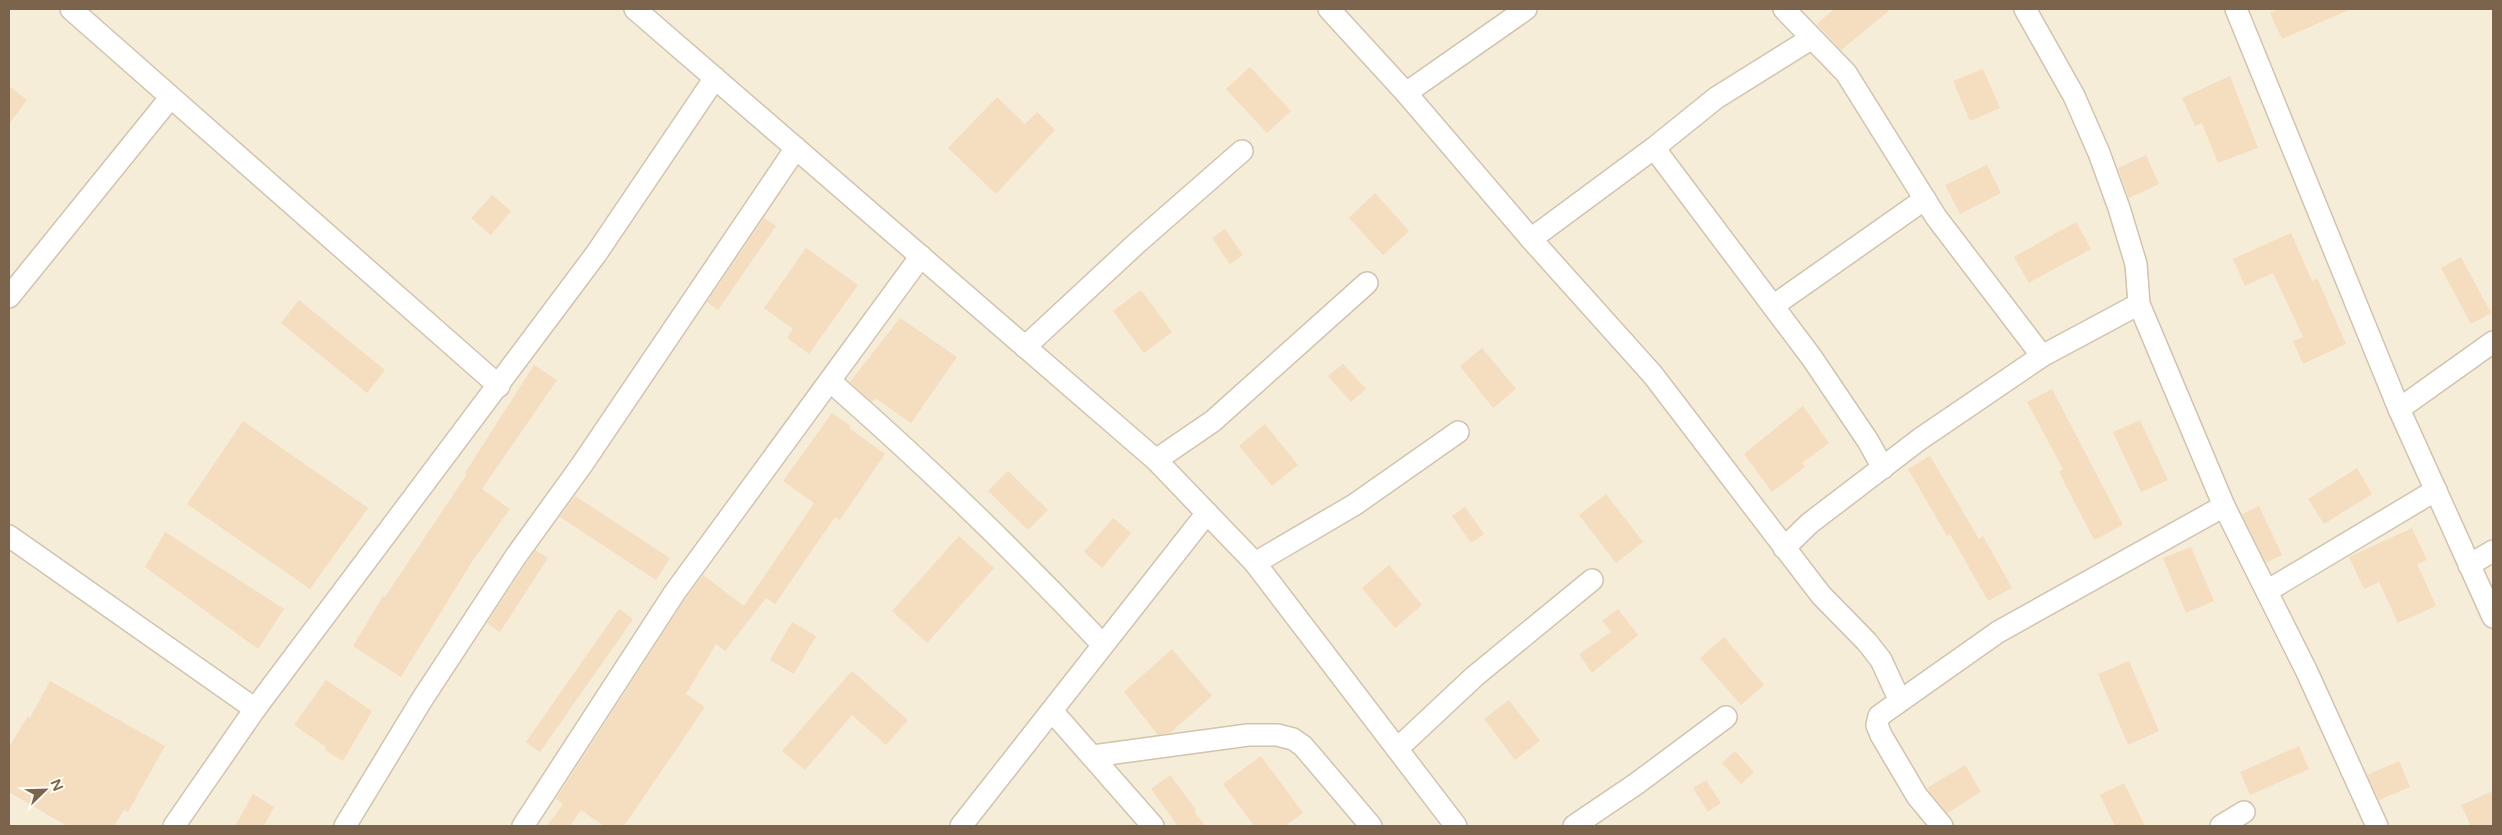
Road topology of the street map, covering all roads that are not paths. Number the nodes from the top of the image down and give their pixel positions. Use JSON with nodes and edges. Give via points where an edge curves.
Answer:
{"nodes":[{"id":1,"x":71,"y":9,"type":"edge"},
{"id":2,"x":635,"y":9,"type":"edge"},
{"id":3,"x":1329,"y":9,"type":"edge"},
{"id":4,"x":1526,"y":9,"type":"edge"},
{"id":5,"x":1784,"y":9,"type":"edge"},
{"id":6,"x":2025,"y":9,"type":"edge"},
{"id":7,"x":2236,"y":9,"type":"edge"},
{"id":8,"x":1812,"y":38,"type":"junction"},
{"id":9,"x":715,"y":78,"type":"junction"},
{"id":10,"x":1406,"y":93,"type":"junction"},
{"id":11,"x":170,"y":98,"type":"junction"},
{"id":12,"x":796,"y":148,"type":"junction"},
{"id":13,"x":1654,"y":148,"type":"junction"},
{"id":14,"x":1242,"y":151,"type":"dead end"},
{"id":15,"x":1925,"y":199,"type":"junction"},
{"id":16,"x":1531,"y":239,"type":"junction"},
{"id":17,"x":921,"y":256,"type":"junction"},
{"id":18,"x":1367,"y":283,"type":"dead end"},
{"id":19,"x":9,"y":297,"type":"edge"},
{"id":20,"x":2139,"y":304,"type":"junction"},
{"id":21,"x":1773,"y":306,"type":"junction"},
{"id":22,"x":2493,"y":342,"type":"edge"},
{"id":23,"x":1025,"y":347,"type":"junction"},
{"id":24,"x":2042,"y":356,"type":"junction"},
{"id":25,"x":830,"y":381,"type":"junction"},
{"id":26,"x":499,"y":386,"type":"junction"},
{"id":27,"x":2399,"y":409,"type":"junction"},
{"id":28,"x":1458,"y":432,"type":"dead end"},
{"id":29,"x":1156,"y":460,"type":"junction"},
{"id":30,"x":1883,"y":468,"type":"junction"},
{"id":31,"x":2436,"y":490,"type":"junction"},
{"id":32,"x":2224,"y":506,"type":"junction"},
{"id":33,"x":1207,"y":513,"type":"junction"},
{"id":34,"x":9,"y":536,"type":"edge"},
{"id":35,"x":1784,"y":548,"type":"junction"},
{"id":36,"x":2493,"y":551,"type":"edge"},
{"id":37,"x":1255,"y":563,"type":"junction"},
{"id":38,"x":2469,"y":565,"type":"junction"},
{"id":39,"x":1592,"y":580,"type":"dead end"},
{"id":40,"x":2267,"y":591,"type":"junction"},
{"id":41,"x":2493,"y":617,"type":"edge"},
{"id":42,"x":1103,"y":645,"type":"junction"},
{"id":43,"x":1900,"y":701,"type":"junction"},
{"id":44,"x":255,"y":709,"type":"junction"},
{"id":45,"x":1052,"y":711,"type":"junction"},
{"id":46,"x":1726,"y":717,"type":"dead end"},
{"id":47,"x":1397,"y":749,"type":"junction"},
{"id":48,"x":1092,"y":756,"type":"junction"},
{"id":49,"x":2244,"y":812,"type":"dead end"},
{"id":50,"x":174,"y":826,"type":"edge"},
{"id":51,"x":346,"y":826,"type":"edge"},
{"id":52,"x":523,"y":826,"type":"edge"},
{"id":53,"x":961,"y":826,"type":"edge"},
{"id":54,"x":1153,"y":826,"type":"edge"},
{"id":55,"x":1371,"y":826,"type":"edge"},
{"id":56,"x":1456,"y":826,"type":"edge"},
{"id":57,"x":1574,"y":826,"type":"edge"},
{"id":58,"x":1942,"y":826,"type":"edge"},
{"id":59,"x":2221,"y":826,"type":"edge"},
{"id":60,"x":2377,"y":826,"type":"edge"}],
"edges":[{"from":1,"to":11,"type":"street"},
{"from":2,"to":9,"type":"street"},
{"from":3,"to":10,"type":"street"},
{"from":4,"to":10,"type":"street"},
{"from":5,"to":8,"type":"street"},
{"from":6,"to":20,"type":"street","via":[[2074,96],[2099,153],[2136,264]]},
{"from":7,"to":27,"type":"street"},
{"from":8,"to":13,"type":"street","via":[[1716,98]]},
{"from":8,"to":15,"type":"street","via":[[1846,73]]},
{"from":9,"to":12,"type":"street"},
{"from":9,"to":26,"type":"street","via":[[596,254]]},
{"from":10,"to":16,"type":"street"},
{"from":11,"to":19,"type":"street"},
{"from":11,"to":26,"type":"street"},
{"from":12,"to":17,"type":"street"},
{"from":12,"to":51,"type":"street","via":[[581,466],[516,556],[421,701]]},
{"from":13,"to":16,"type":"street"},
{"from":13,"to":21,"type":"street"},
{"from":14,"to":23,"type":"street"},
{"from":15,"to":21,"type":"street"},
{"from":15,"to":24,"type":"street"},
{"from":16,"to":35,"type":"street","via":[[1653,375]]},
{"from":17,"to":23,"type":"street"},
{"from":17,"to":25,"type":"street"},
{"from":18,"to":29,"type":"street","via":[[1213,421]]},
{"from":20,"to":24,"type":"street"},
{"from":20,"to":32,"type":"street"},
{"from":21,"to":30,"type":"street","via":[[1812,358]]},
{"from":22,"to":27,"type":"street"},
{"from":23,"to":29,"type":"street"},
{"from":24,"to":30,"type":"street"},
{"from":25,"to":42,"type":"street","via":[[910,451],[1023,560]]},
{"from":25,"to":52,"type":"street","via":[[676,592]]},
{"from":26,"to":44,"type":"street"},
{"from":27,"to":31,"type":"street"},
{"from":28,"to":37,"type":"street","via":[[1354,505]]},
{"from":29,"to":33,"type":"street"},
{"from":30,"to":35,"type":"street","via":[[1810,523]]},
{"from":31,"to":38,"type":"street"},
{"from":31,"to":40,"type":"street"},
{"from":32,"to":40,"type":"street"},
{"from":32,"to":43,"type":"street","via":[[1998,632]]},
{"from":33,"to":37,"type":"street"},
{"from":33,"to":42,"type":"street"},
{"from":34,"to":44,"type":"street"},
{"from":35,"to":43,"type":"street","via":[[1821,595],[1881,660]]},
{"from":36,"to":38,"type":"street"},
{"from":37,"to":47,"type":"street"},
{"from":38,"to":41,"type":"street"},
{"from":39,"to":47,"type":"street","via":[[1475,676]]},
{"from":40,"to":60,"type":"street"},
{"from":42,"to":45,"type":"street"},
{"from":43,"to":58,"type":"street","via":[[1879,716],[1877,725],[1917,796]]},
{"from":44,"to":50,"type":"street"},
{"from":45,"to":48,"type":"street"},
{"from":45,"to":53,"type":"street"},
{"from":46,"to":57,"type":"street"},
{"from":47,"to":56,"type":"street"},
{"from":48,"to":54,"type":"street"},
{"from":48,"to":55,"type":"street","via":[[1248,735],[1293,738]]},
{"from":49,"to":59,"type":"street"}]}
